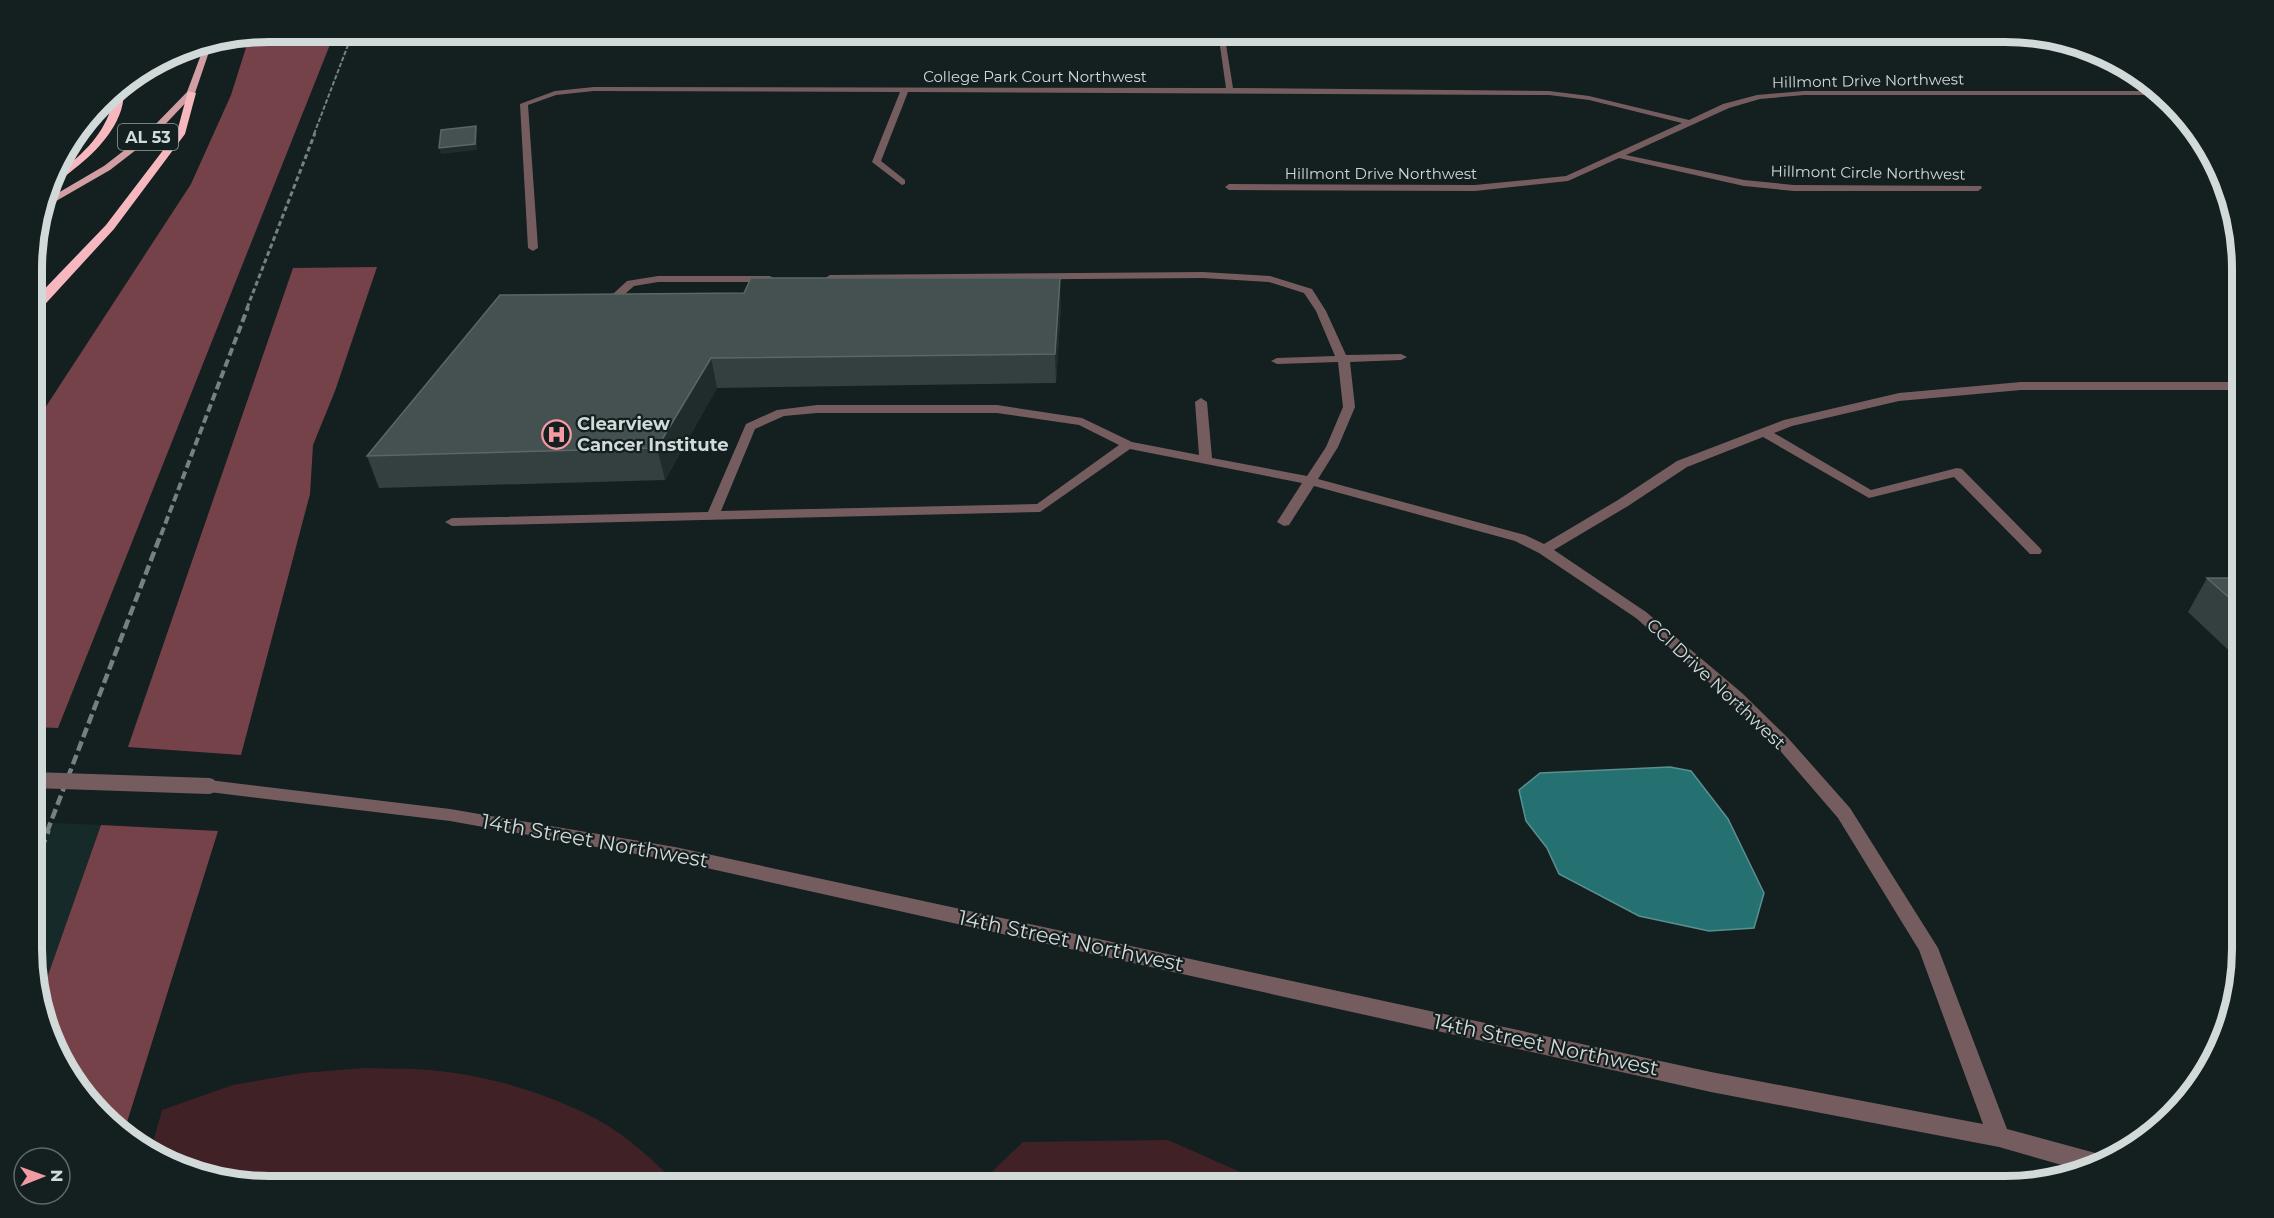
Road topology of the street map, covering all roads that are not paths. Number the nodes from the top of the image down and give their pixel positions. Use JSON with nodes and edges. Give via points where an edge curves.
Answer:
{"nodes":[{"id":1,"x":1223,"y":42,"type":"edge"},
{"id":2,"x":206,"y":51,"type":"edge"},
{"id":3,"x":905,"y":90,"type":"junction"},
{"id":4,"x":1230,"y":90,"type":"junction"},
{"id":5,"x":191,"y":93,"type":"junction"},
{"id":6,"x":2148,"y":93,"type":"edge"},
{"id":7,"x":117,"y":100,"type":"edge"},
{"id":8,"x":1689,"y":122,"type":"junction"},
{"id":9,"x":1616,"y":155,"type":"junction"},
{"id":10,"x":64,"y":171,"type":"edge"},
{"id":11,"x":902,"y":182,"type":"dead end"},
{"id":12,"x":1229,"y":187,"type":"dead end"},
{"id":13,"x":1978,"y":188,"type":"dead end"},
{"id":14,"x":53,"y":201,"type":"edge"},
{"id":15,"x":533,"y":248,"type":"dead end"},
{"id":16,"x":824,"y":278,"type":"edge"},
{"id":17,"x":776,"y":279,"type":"edge"},
{"id":18,"x":42,"y":298,"type":"edge"},
{"id":19,"x":594,"y":316,"type":"edge"},
{"id":20,"x":1401,"y":357,"type":"dead end"},
{"id":21,"x":1342,"y":359,"type":"junction"},
{"id":22,"x":1277,"y":361,"type":"dead end"},
{"id":23,"x":2232,"y":386,"type":"edge"},
{"id":24,"x":1201,"y":402,"type":"dead end"},
{"id":25,"x":1764,"y":432,"type":"junction"},
{"id":26,"x":1128,"y":445,"type":"junction"},
{"id":27,"x":1206,"y":460,"type":"junction"},
{"id":28,"x":1311,"y":481,"type":"junction"},
{"id":29,"x":713,"y":515,"type":"junction"},
{"id":30,"x":452,"y":522,"type":"dead end"},
{"id":31,"x":1284,"y":522,"type":"dead end"},
{"id":32,"x":1544,"y":550,"type":"junction"},
{"id":33,"x":2034,"y":551,"type":"dead end"},
{"id":34,"x":42,"y":780,"type":"edge"},
{"id":35,"x":1999,"y":1137,"type":"junction"},
{"id":36,"x":2086,"y":1161,"type":"edge"}],
"edges":[{"from":1,"to":4,"type":"street"},
{"from":2,"to":5,"type":"main road","number":"AL 53"},
{"from":3,"to":4,"type":"street","name":"College Park Court Northwest"},
{"from":3,"to":11,"type":"street","via":[[876,162]]},
{"from":3,"to":15,"type":"street","name":"College Park Court Northwest","via":[[594,89],[555,93],[524,104]]},
{"from":4,"to":8,"type":"street","name":"College Park Court Northwest","via":[[1549,93],[1589,98]]},
{"from":5,"to":14,"type":"main road","number":"AL 53","via":[[142,141]]},
{"from":5,"to":18,"type":"highway","via":[[182,132],[110,227]]},
{"from":6,"to":8,"type":"street","name":"Hillmont Drive Northwest","via":[[1804,93],[1760,97]]},
{"from":7,"to":10,"type":"highway","via":[[110,128]]},
{"from":8,"to":9,"type":"street","name":"Hillmont Drive Northwest"},
{"from":9,"to":12,"type":"street","name":"Hillmont Drive Northwest","via":[[1568,178],[1475,188]]},
{"from":9,"to":13,"type":"street","name":"Hillmont Circle Northwest","via":[[1697,174],[1774,186]]},
{"from":16,"to":21,"type":"street","via":[[1203,275],[1269,279],[1308,291]]},
{"from":17,"to":19,"type":"street","via":[[658,279],[631,283]]},
{"from":20,"to":21,"type":"street"},
{"from":21,"to":22,"type":"street"},
{"from":21,"to":28,"type":"street","via":[[1349,406],[1332,447]]},
{"from":23,"to":25,"type":"street","via":[[2020,386],[1899,397]]},
{"from":24,"to":27,"type":"street"},
{"from":25,"to":32,"type":"street","via":[[1682,464]]},
{"from":25,"to":33,"type":"street","via":[[1869,494],[1957,472]]},
{"from":26,"to":27,"type":"street","name":"CCI Drive Northwest"},
{"from":26,"to":29,"type":"street","via":[[1040,508]]},
{"from":26,"to":29,"type":"street","name":"CCI Drive Northwest","via":[[1083,422],[997,409],[781,413],[750,427]]},
{"from":27,"to":28,"type":"street","name":"CCI Drive Northwest"},
{"from":28,"to":31,"type":"street"},
{"from":28,"to":32,"type":"street","name":"CCI Drive Northwest","via":[[1520,538]]},
{"from":29,"to":30,"type":"street"},
{"from":32,"to":35,"type":"street","name":"CCI Drive Northwest","via":[[1641,615],[1736,697],[1782,742],[1844,813],[1928,948]]},
{"from":34,"to":35,"type":"street","name":"14th Street Northwest","bridge":true,"via":[[209,786],[450,815],[675,854],[1711,1082]]},
{"from":35,"to":36,"type":"street","name":"14th Street Northwest"}]}
